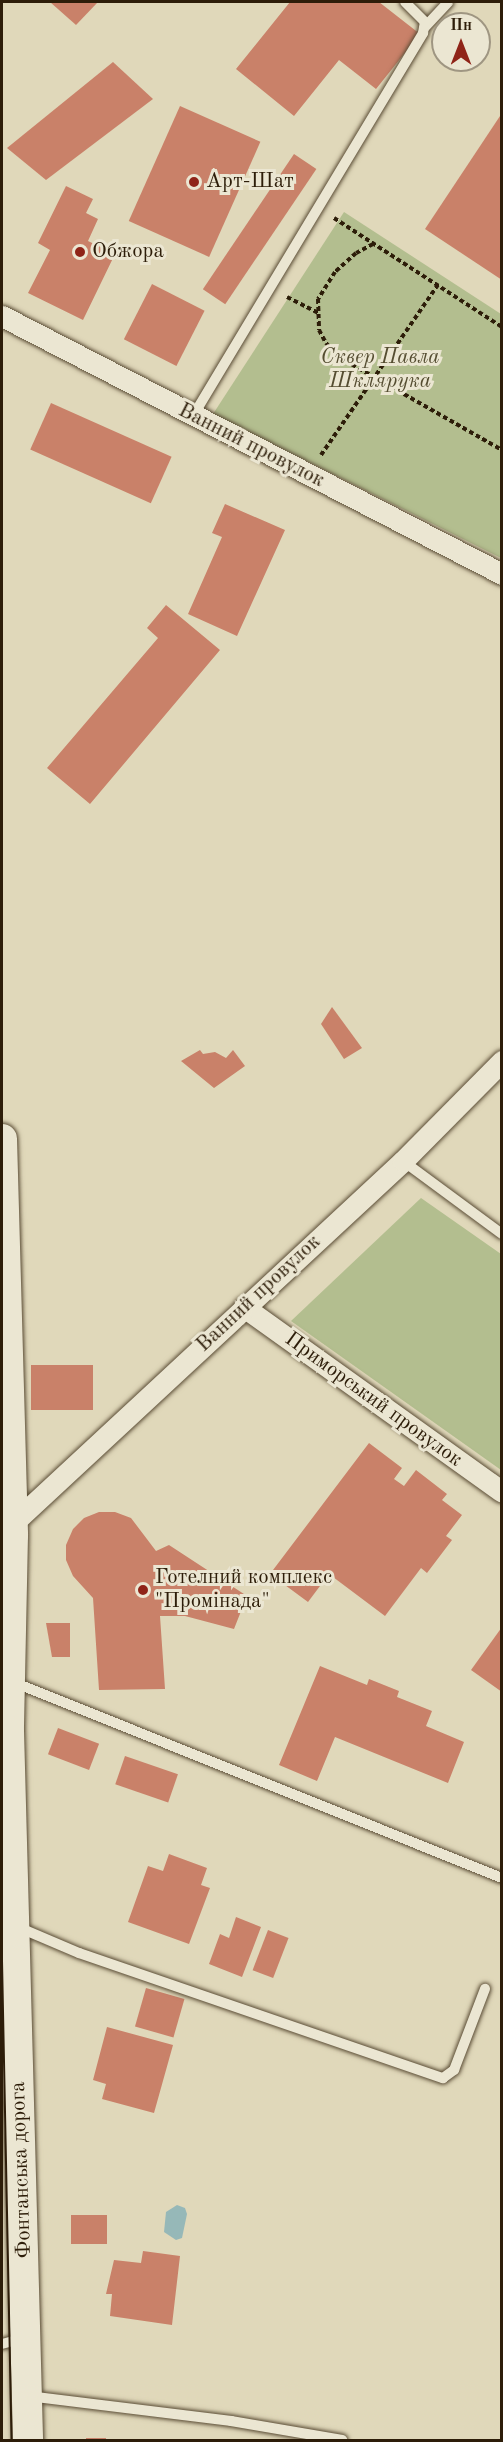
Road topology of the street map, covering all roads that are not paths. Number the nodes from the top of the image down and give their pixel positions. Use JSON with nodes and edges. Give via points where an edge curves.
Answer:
{"nodes":[{"id":1,"x":405,"y":2,"type":"edge"},
{"id":2,"x":448,"y":2,"type":"edge"},
{"id":3,"x":425,"y":27,"type":"junction"},
{"id":4,"x":2,"y":316,"type":"edge"},
{"id":5,"x":192,"y":416,"type":"junction"},
{"id":6,"x":501,"y":574,"type":"edge"},
{"id":7,"x":501,"y":1060,"type":"edge"},
{"id":8,"x":2,"y":1139,"type":"edge"},
{"id":9,"x":403,"y":1161,"type":"junction"},
{"id":10,"x":501,"y":1234,"type":"edge"},
{"id":11,"x":244,"y":1307,"type":"junction"},
{"id":12,"x":6,"y":1428,"type":"edge"},
{"id":13,"x":501,"y":1492,"type":"edge"},
{"id":14,"x":13,"y":1523,"type":"junction"},
{"id":15,"x":10,"y":1681,"type":"junction"},
{"id":16,"x":5,"y":1727,"type":"edge"},
{"id":17,"x":501,"y":1878,"type":"edge"},
{"id":18,"x":15,"y":1926,"type":"junction"},
{"id":19,"x":485,"y":1989,"type":"dead end"},
{"id":20,"x":14,"y":2341,"type":"edge"},
{"id":21,"x":28,"y":2396,"type":"junction"},
{"id":22,"x":28,"y":2440,"type":"edge"},
{"id":23,"x":342,"y":2440,"type":"edge"}],
"edges":[{"from":1,"to":3,"type":"lane","via":[[418,13]]},
{"from":2,"to":3,"type":"lane"},
{"from":3,"to":5,"type":"lane"},
{"from":4,"to":5,"type":"street","name":"Ванний провулок"},
{"from":5,"to":6,"type":"street","name":"Ванний провулок"},
{"from":7,"to":9,"type":"street","name":"Ванний провулок"},
{"from":8,"to":12,"type":"main road","name":"Фонтанська дорога"},
{"from":9,"to":10,"type":"lane"},
{"from":9,"to":11,"type":"street","name":"Ванний провулок"},
{"from":11,"to":13,"type":"street","name":"Приморський провулок"},
{"from":11,"to":14,"type":"street","name":"Ванний провулок"},
{"from":12,"to":14,"type":"main road","name":"Фонтанська дорога"},
{"from":14,"to":15,"type":"main road","name":"Фонтанська дорога"},
{"from":15,"to":16,"type":"main road","name":"Фонтанська дорога"},
{"from":15,"to":17,"type":"lane","via":[[249,1773]]},
{"from":16,"to":18,"type":"main road","name":"Фонтанська дорога"},
{"from":18,"to":19,"type":"lane","via":[[79,1953],[443,2078],[454,2070]]},
{"from":18,"to":20,"type":"main road","name":"Фонтанська дорога"},
{"from":20,"to":21,"type":"main road","name":"Фонтанська дорога"},
{"from":21,"to":22,"type":"main road","name":"Фонтанська дорога"},
{"from":21,"to":23,"type":"lane","via":[[231,2421]]}]}
